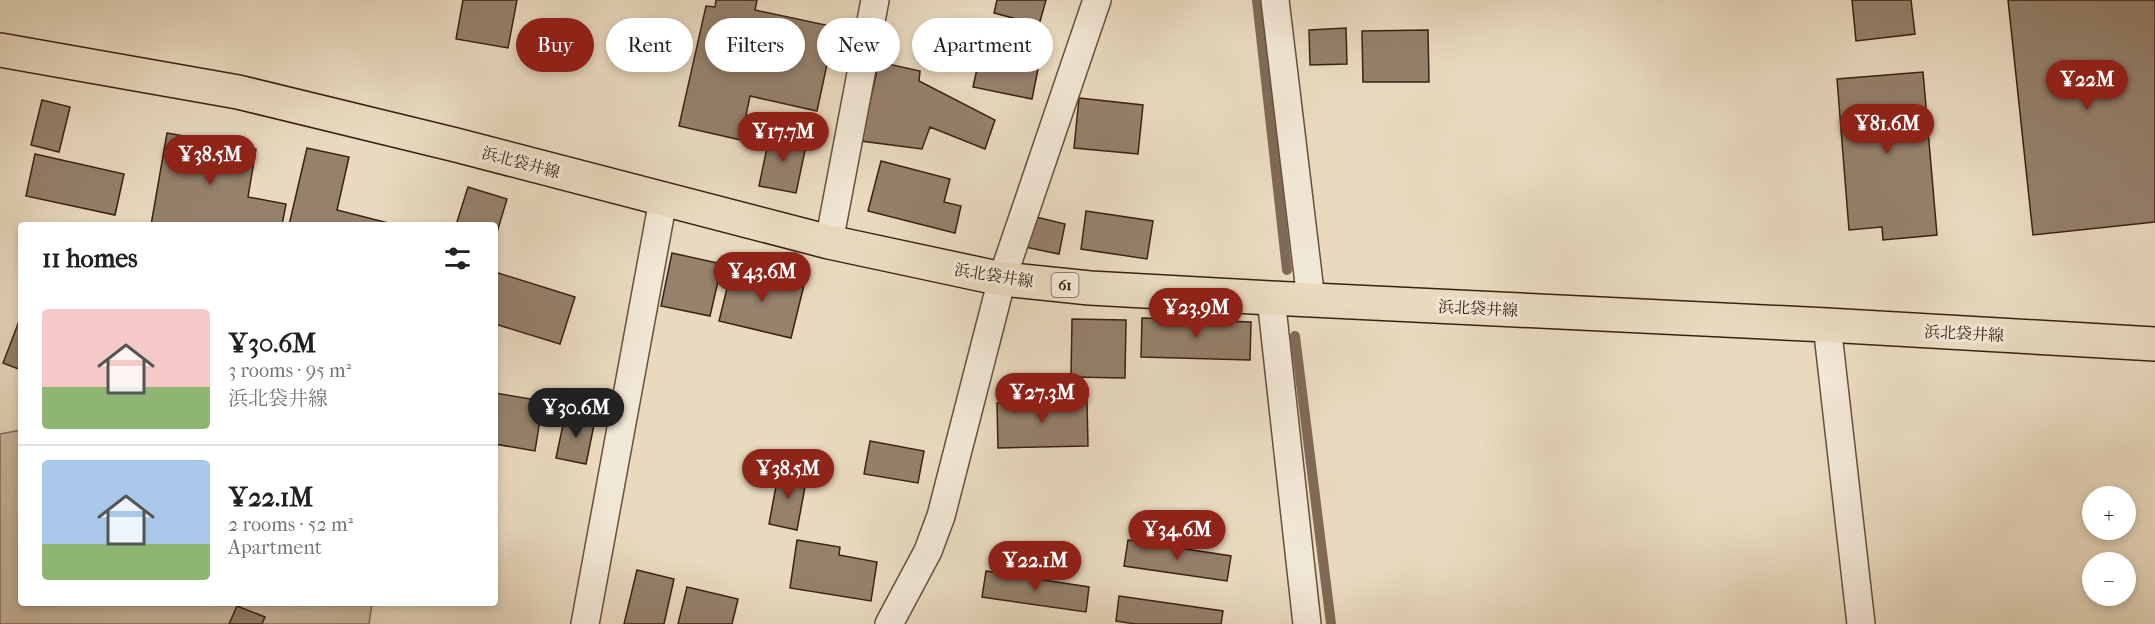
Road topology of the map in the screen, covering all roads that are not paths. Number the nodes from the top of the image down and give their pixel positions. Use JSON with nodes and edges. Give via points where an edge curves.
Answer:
{"nodes":[{"id":1,"x":875,"y":0,"type":"edge"},
{"id":2,"x":1097,"y":0,"type":"edge"},
{"id":3,"x":1275,"y":0,"type":"edge"},
{"id":4,"x":0,"y":50,"type":"edge"},
{"id":5,"x":663,"y":200,"type":"junction"},
{"id":6,"x":829,"y":242,"type":"junction"},
{"id":7,"x":1002,"y":279,"type":"junction"},
{"id":8,"x":1271,"y":298,"type":"junction"},
{"id":9,"x":1311,"y":300,"type":"junction"},
{"id":10,"x":1827,"y":326,"type":"junction"},
{"id":11,"x":2155,"y":344,"type":"edge"},
{"id":12,"x":585,"y":624,"type":"edge"},
{"id":13,"x":888,"y":624,"type":"edge"},
{"id":14,"x":1307,"y":624,"type":"edge"},
{"id":15,"x":1861,"y":624,"type":"edge"}],
"edges":[{"from":1,"to":6,"type":"street"},
{"from":2,"to":7,"type":"street"},
{"from":3,"to":9,"type":"street"},
{"from":4,"to":5,"type":"main road","name":"浜北袋井線","number":"61","via":[[238,92]]},
{"from":5,"to":6,"type":"main road","name":"浜北袋井線","number":"61"},
{"from":5,"to":12,"type":"street"},
{"from":6,"to":7,"type":"main road","name":"浜北袋井線","number":"61"},
{"from":7,"to":8,"type":"main road","name":"浜北袋井線","number":"61"},
{"from":7,"to":13,"type":"street","via":[[941,516],[928,551]]},
{"from":8,"to":9,"type":"main road","name":"浜北袋井線","number":"61"},
{"from":8,"to":14,"type":"street"},
{"from":9,"to":10,"type":"main road","name":"浜北袋井線","number":"61"},
{"from":10,"to":11,"type":"main road","name":"浜北袋井線","number":"61"},
{"from":10,"to":15,"type":"street"}]}
